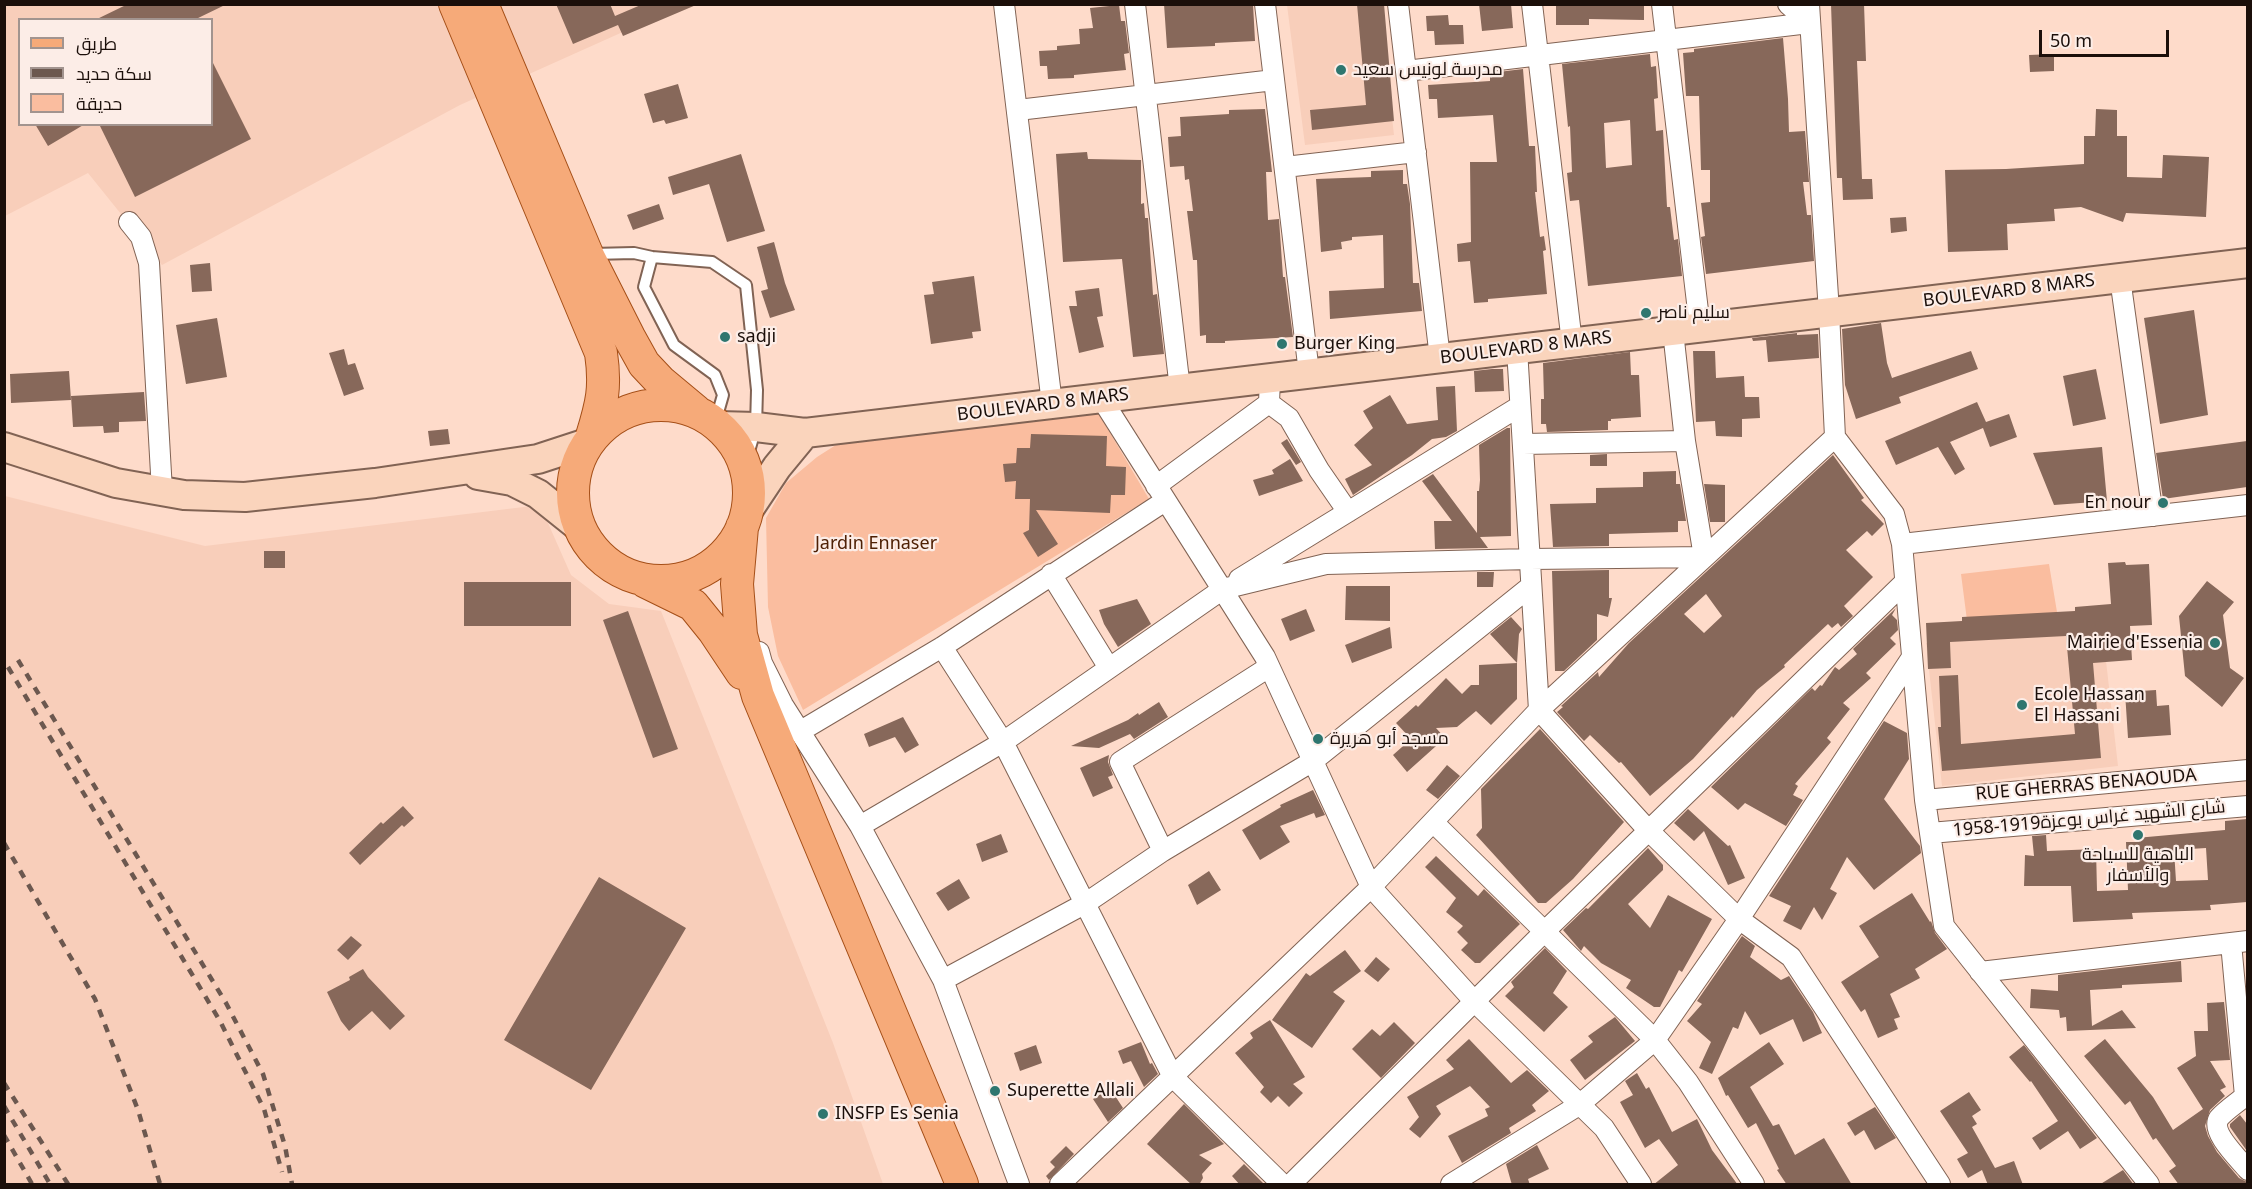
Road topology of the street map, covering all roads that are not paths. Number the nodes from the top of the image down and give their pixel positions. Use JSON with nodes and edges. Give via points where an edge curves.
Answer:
{"nodes":[{"id":1,"x":455,"y":4,"type":"edge"},
{"id":2,"x":482,"y":4,"type":"edge"},
{"id":3,"x":1004,"y":4,"type":"edge"},
{"id":4,"x":1135,"y":4,"type":"edge"},
{"id":5,"x":1265,"y":4,"type":"edge"},
{"id":6,"x":1398,"y":4,"type":"edge"},
{"id":7,"x":1532,"y":4,"type":"edge"},
{"id":8,"x":1662,"y":4,"type":"edge"},
{"id":9,"x":1788,"y":4,"type":"edge"},
{"id":10,"x":1809,"y":14,"type":"edge"},
{"id":11,"x":1666,"y":40,"type":"junction"},
{"id":12,"x":1538,"y":56,"type":"junction"},
{"id":13,"x":1406,"y":71,"type":"junction"},
{"id":14,"x":1274,"y":80,"type":"junction"},
{"id":15,"x":1146,"y":96,"type":"junction"},
{"id":16,"x":1018,"y":110,"type":"junction"},
{"id":17,"x":1416,"y":152,"type":"junction"},
{"id":18,"x":1285,"y":167,"type":"junction"},
{"id":19,"x":129,"y":222,"type":"dead end"},
{"id":20,"x":587,"y":254,"type":"junction"},
{"id":21,"x":652,"y":257,"type":"junction"},
{"id":22,"x":2247,"y":263,"type":"edge"},
{"id":23,"x":2120,"y":278,"type":"junction"},
{"id":24,"x":1829,"y":312,"type":"junction"},
{"id":25,"x":1686,"y":329,"type":"junction"},
{"id":26,"x":1572,"y":343,"type":"junction"},
{"id":27,"x":1517,"y":349,"type":"junction"},
{"id":28,"x":1440,"y":358,"type":"junction"},
{"id":29,"x":1309,"y":373,"type":"junction"},
{"id":30,"x":1180,"y":389,"type":"junction"},
{"id":31,"x":1270,"y":391,"type":"junction"},
{"id":32,"x":1101,"y":398,"type":"junction"},
{"id":33,"x":1052,"y":404,"type":"junction"},
{"id":34,"x":1520,"y":406,"type":"junction"},
{"id":35,"x":711,"y":421,"type":"junction"},
{"id":36,"x":756,"y":427,"type":"junction"},
{"id":37,"x":805,"y":433,"type":"junction"},
{"id":38,"x":1835,"y":436,"type":"junction"},
{"id":39,"x":590,"y":440,"type":"junction"},
{"id":40,"x":1685,"y":441,"type":"junction"},
{"id":41,"x":1522,"y":444,"type":"junction"},
{"id":42,"x":4,"y":447,"type":"edge"},
{"id":43,"x":745,"y":465,"type":"junction"},
{"id":44,"x":458,"y":471,"type":"junction"},
{"id":45,"x":162,"y":491,"type":"junction"},
{"id":46,"x":1160,"y":494,"type":"junction"},
{"id":47,"x":2247,"y":505,"type":"edge"},
{"id":48,"x":1348,"y":512,"type":"junction"},
{"id":49,"x":2153,"y":516,"type":"junction"},
{"id":50,"x":745,"y":520,"type":"junction"},
{"id":51,"x":578,"y":526,"type":"junction"},
{"id":52,"x":1902,"y":544,"type":"junction"},
{"id":53,"x":1704,"y":557,"type":"junction"},
{"id":54,"x":1530,"y":559,"type":"junction"},
{"id":55,"x":1052,"y":574,"type":"junction"},
{"id":56,"x":637,"y":578,"type":"junction"},
{"id":57,"x":1905,"y":582,"type":"junction"},
{"id":58,"x":1532,"y":586,"type":"junction"},
{"id":59,"x":1223,"y":589,"type":"junction"},
{"id":60,"x":942,"y":647,"type":"junction"},
{"id":61,"x":1912,"y":657,"type":"junction"},
{"id":62,"x":1269,"y":667,"type":"junction"},
{"id":63,"x":1109,"y":668,"type":"junction"},
{"id":64,"x":758,"y":696,"type":"junction"},
{"id":65,"x":1539,"y":710,"type":"junction"},
{"id":66,"x":799,"y":732,"type":"junction"},
{"id":67,"x":1003,"y":742,"type":"junction"},
{"id":68,"x":1313,"y":761,"type":"junction"},
{"id":69,"x":2247,"y":770,"type":"edge"},
{"id":70,"x":1925,"y":801,"type":"junction"},
{"id":71,"x":2247,"y":806,"type":"edge"},
{"id":72,"x":1432,"y":822,"type":"junction"},
{"id":73,"x":860,"y":826,"type":"junction"},
{"id":74,"x":1648,"y":830,"type":"junction"},
{"id":75,"x":1930,"y":833,"type":"junction"},
{"id":76,"x":1163,"y":851,"type":"junction"},
{"id":77,"x":1371,"y":887,"type":"junction"},
{"id":78,"x":1086,"y":903,"type":"junction"},
{"id":79,"x":1739,"y":919,"type":"junction"},
{"id":80,"x":1544,"y":932,"type":"junction"},
{"id":81,"x":2239,"y":942,"type":"edge"},
{"id":82,"x":1980,"y":972,"type":"junction"},
{"id":83,"x":943,"y":981,"type":"junction"},
{"id":84,"x":1474,"y":1001,"type":"junction"},
{"id":85,"x":1655,"y":1041,"type":"junction"},
{"id":86,"x":2244,"y":1045,"type":"edge"},
{"id":87,"x":1173,"y":1077,"type":"junction"},
{"id":88,"x":2246,"y":1095,"type":"edge"},
{"id":89,"x":1580,"y":1105,"type":"junction"},
{"id":90,"x":2247,"y":1170,"type":"edge"},
{"id":91,"x":1638,"y":1184,"type":"edge"},
{"id":92,"x":962,"y":1185,"type":"edge"},
{"id":93,"x":1019,"y":1185,"type":"edge"},
{"id":94,"x":1060,"y":1185,"type":"edge"},
{"id":95,"x":1282,"y":1185,"type":"edge"},
{"id":96,"x":1291,"y":1185,"type":"edge"},
{"id":97,"x":1451,"y":1185,"type":"edge"},
{"id":98,"x":1754,"y":1185,"type":"edge"},
{"id":99,"x":1940,"y":1185,"type":"edge"},
{"id":100,"x":2149,"y":1185,"type":"edge"}],
"edges":[{"from":1,"to":39,"type":"main road","via":[[601,353],[603,399]]},
{"from":2,"to":20,"type":"main road"},
{"from":3,"to":16,"type":"street"},
{"from":4,"to":15,"type":"street"},
{"from":5,"to":14,"type":"street"},
{"from":6,"to":13,"type":"street"},
{"from":7,"to":12,"type":"street"},
{"from":8,"to":11,"type":"street"},
{"from":9,"to":10,"type":"street"},
{"from":10,"to":11,"type":"street"},
{"from":10,"to":24,"type":"street"},
{"from":11,"to":12,"type":"street"},
{"from":11,"to":25,"type":"street"},
{"from":12,"to":13,"type":"street"},
{"from":12,"to":26,"type":"street"},
{"from":13,"to":17,"type":"street"},
{"from":14,"to":15,"type":"street"},
{"from":14,"to":18,"type":"street"},
{"from":15,"to":16,"type":"street"},
{"from":15,"to":30,"type":"street"},
{"from":16,"to":33,"type":"street"},
{"from":17,"to":18,"type":"street"},
{"from":17,"to":28,"type":"street"},
{"from":18,"to":29,"type":"street"},
{"from":19,"to":45,"type":"street","via":[[141,237],[149,263]]},
{"from":20,"to":21,"type":"lane","via":[[634,253]]},
{"from":20,"to":35,"type":"main road","via":[[644,364]]},
{"from":21,"to":35,"type":"lane","via":[[644,287],[674,345],[715,375],[723,395]]},
{"from":21,"to":36,"type":"lane","via":[[712,262],[746,285],[757,390]]},
{"from":22,"to":23,"type":"main road","name":"BOULEVARD 8 MARS"},
{"from":23,"to":24,"type":"main road","name":"BOULEVARD 8 MARS"},
{"from":23,"to":49,"type":"street"},
{"from":24,"to":25,"type":"main road","name":"BOULEVARD 8 MARS"},
{"from":24,"to":38,"type":"street"},
{"from":25,"to":26,"type":"main road","name":"BOULEVARD 8 MARS"},
{"from":25,"to":40,"type":"street"},
{"from":26,"to":27,"type":"main road","name":"BOULEVARD 8 MARS"},
{"from":27,"to":28,"type":"main road","name":"BOULEVARD 8 MARS"},
{"from":27,"to":34,"type":"street"},
{"from":28,"to":29,"type":"main road","name":"BOULEVARD 8 MARS"},
{"from":29,"to":31,"type":"main road","name":"BOULEVARD 8 MARS"},
{"from":30,"to":31,"type":"main road","name":"BOULEVARD 8 MARS"},
{"from":30,"to":32,"type":"main road","name":"BOULEVARD 8 MARS"},
{"from":31,"to":46,"type":"street"},
{"from":31,"to":48,"type":"street"},
{"from":32,"to":33,"type":"main road","name":"BOULEVARD 8 MARS"},
{"from":32,"to":46,"type":"street"},
{"from":33,"to":37,"type":"main road","name":"BOULEVARD 8 MARS"},
{"from":34,"to":41,"type":"street"},
{"from":34,"to":48,"type":"street"},
{"from":35,"to":36,"type":"main road","name":"BOULEVARD 8 MARS"},
{"from":35,"to":39,"type":"main road","via":[[671,405],[642,406],[614,417]]},
{"from":35,"to":43,"type":"main road","via":[[735,444]]},
{"from":36,"to":37,"type":"main road","name":"BOULEVARD 8 MARS"},
{"from":36,"to":43,"type":"lane"},
{"from":37,"to":50,"type":"main road","via":[[777,467]]},
{"from":38,"to":52,"type":"street","via":[[1894,514]]},
{"from":38,"to":53,"type":"street"},
{"from":39,"to":44,"type":"main road","via":[[538,459]]},
{"from":39,"to":51,"type":"main road","via":[[575,469],[572,498]]},
{"from":40,"to":41,"type":"street"},
{"from":40,"to":53,"type":"street"},
{"from":41,"to":54,"type":"street"},
{"from":42,"to":45,"type":"main road","via":[[116,483]]},
{"from":43,"to":50,"type":"main road","via":[[749,489]]},
{"from":44,"to":45,"type":"main road","via":[[245,497]]},
{"from":44,"to":51,"type":"main road","via":[[512,481],[538,494]]},
{"from":46,"to":55,"type":"street"},
{"from":46,"to":59,"type":"street"},
{"from":47,"to":49,"type":"street"},
{"from":48,"to":59,"type":"street"},
{"from":49,"to":52,"type":"street"},
{"from":50,"to":56,"type":"main road","via":[[729,549],[703,570],[662,581]]},
{"from":50,"to":64,"type":"main road","via":[[737,584],[741,635]]},
{"from":50,"to":66,"type":"street","via":[[749,608],[762,663]]},
{"from":51,"to":56,"type":"main road","via":[[592,549],[612,567]]},
{"from":52,"to":57,"type":"street"},
{"from":53,"to":54,"type":"street"},
{"from":53,"to":65,"type":"street"},
{"from":54,"to":58,"type":"street"},
{"from":54,"to":59,"type":"street","via":[[1326,564]]},
{"from":55,"to":60,"type":"street"},
{"from":55,"to":63,"type":"street"},
{"from":56,"to":64,"type":"main road","via":[[693,605]]},
{"from":57,"to":61,"type":"street"},
{"from":57,"to":74,"type":"street"},
{"from":58,"to":65,"type":"street"},
{"from":58,"to":68,"type":"street"},
{"from":59,"to":62,"type":"street"},
{"from":59,"to":63,"type":"street"},
{"from":60,"to":66,"type":"street"},
{"from":60,"to":67,"type":"street"},
{"from":61,"to":70,"type":"street"},
{"from":61,"to":79,"type":"street"},
{"from":62,"to":68,"type":"street"},
{"from":62,"to":76,"type":"street","via":[[1120,762]]},
{"from":63,"to":67,"type":"street"},
{"from":64,"to":92,"type":"main road"},
{"from":65,"to":72,"type":"street"},
{"from":65,"to":74,"type":"street"},
{"from":66,"to":73,"type":"street"},
{"from":67,"to":73,"type":"street"},
{"from":67,"to":78,"type":"street"},
{"from":68,"to":76,"type":"street"},
{"from":68,"to":77,"type":"street"},
{"from":69,"to":70,"type":"street","name":"RUE GHERRAS BENAOUDA"},
{"from":70,"to":75,"type":"street"},
{"from":71,"to":75,"type":"street","name":"شارع الشهيد غراس بوعزة1919-1958"},
{"from":72,"to":77,"type":"street"},
{"from":72,"to":80,"type":"street"},
{"from":73,"to":83,"type":"street"},
{"from":74,"to":79,"type":"street"},
{"from":74,"to":80,"type":"street"},
{"from":75,"to":82,"type":"street","via":[[1944,926]]},
{"from":76,"to":78,"type":"street"},
{"from":77,"to":84,"type":"street"},
{"from":77,"to":87,"type":"street"},
{"from":78,"to":83,"type":"street"},
{"from":78,"to":87,"type":"street"},
{"from":79,"to":85,"type":"street"},
{"from":79,"to":99,"type":"street","via":[[1791,957]]},
{"from":80,"to":84,"type":"street"},
{"from":80,"to":85,"type":"street"},
{"from":81,"to":82,"type":"street"},
{"from":81,"to":86,"type":"street"},
{"from":82,"to":100,"type":"street"},
{"from":83,"to":93,"type":"street"},
{"from":84,"to":89,"type":"street"},
{"from":84,"to":96,"type":"street"},
{"from":85,"to":89,"type":"street"},
{"from":85,"to":98,"type":"street","via":[[1688,1082]]},
{"from":86,"to":88,"type":"street"},
{"from":87,"to":94,"type":"street"},
{"from":87,"to":95,"type":"street"},
{"from":88,"to":90,"type":"street","via":[[2218,1119],[2217,1126],[2218,1134]]},
{"from":89,"to":91,"type":"street","via":[[1604,1128]]},
{"from":89,"to":97,"type":"street"}]}
